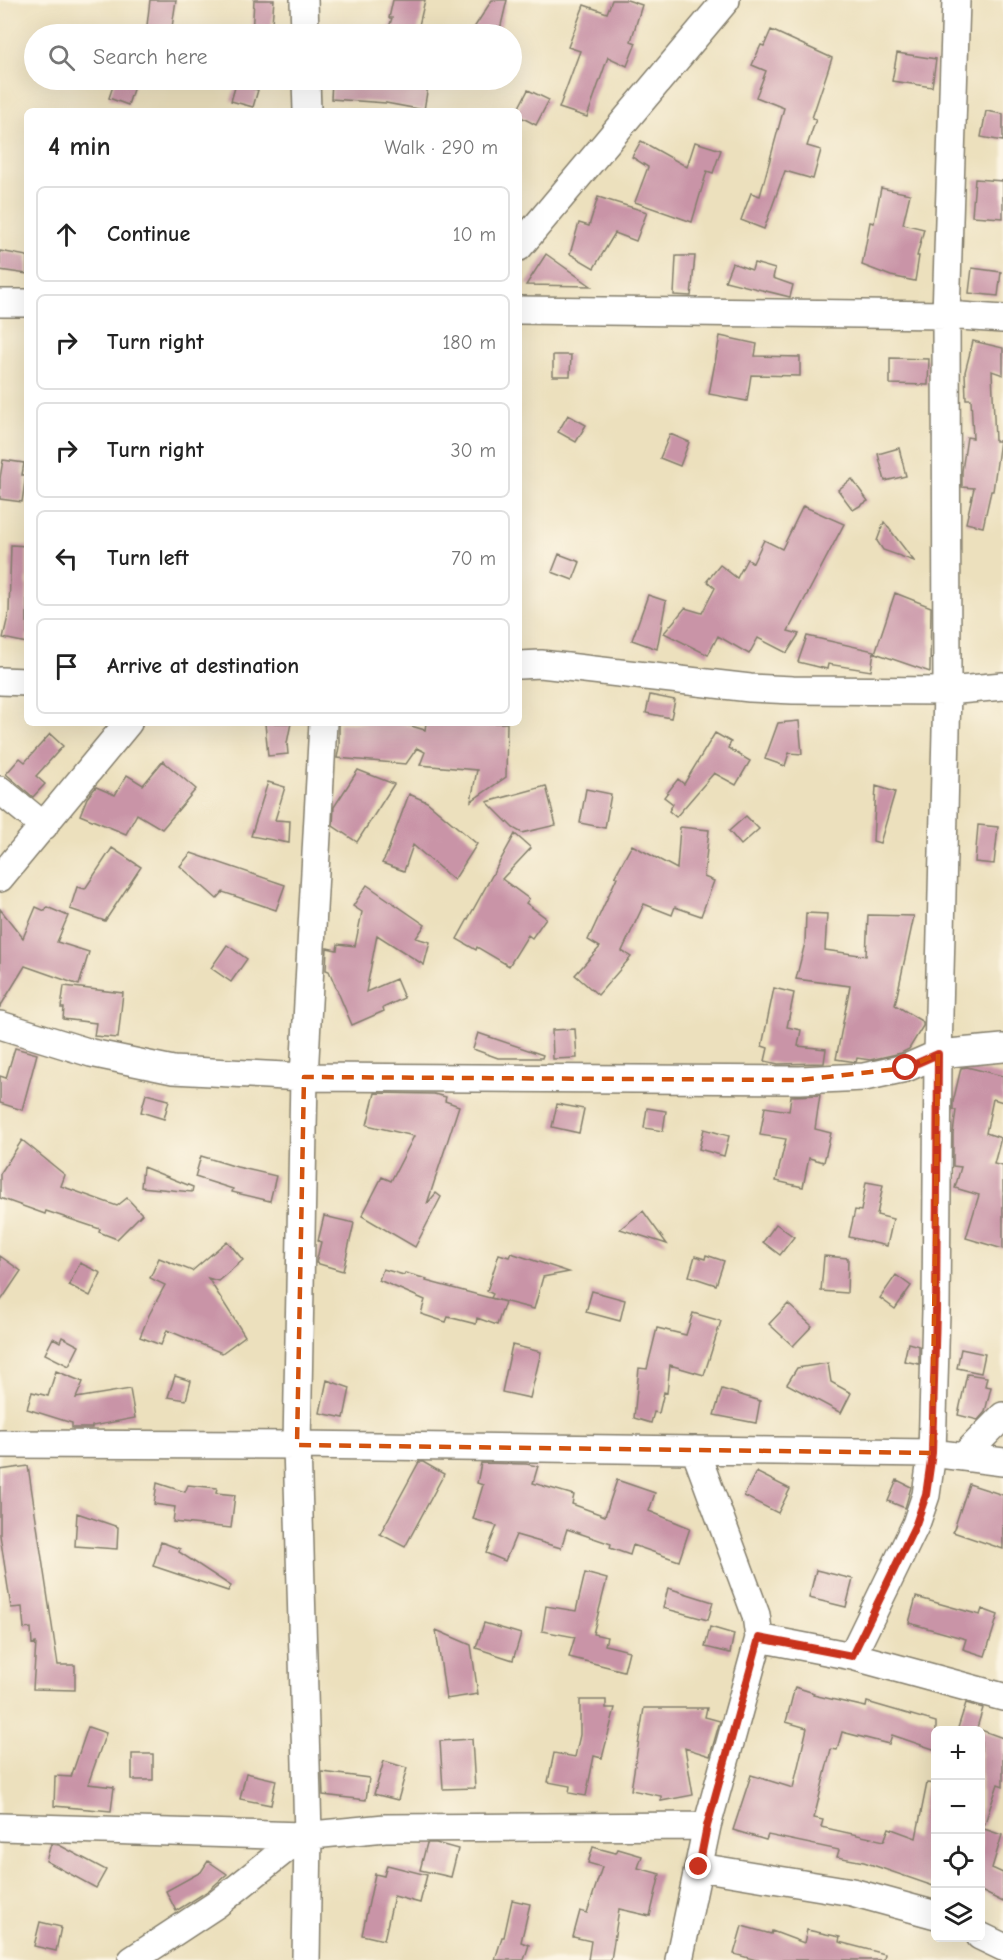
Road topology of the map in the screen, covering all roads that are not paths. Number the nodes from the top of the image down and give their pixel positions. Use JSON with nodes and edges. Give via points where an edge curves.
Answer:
{"nodes":[{"id":1,"x":304,"y":0,"type":"edge"},
{"id":2,"x":726,"y":0,"type":"edge"},
{"id":3,"x":956,"y":0,"type":"edge"},
{"id":4,"x":305,"y":24,"type":"edge"},
{"id":5,"x":306,"y":90,"type":"edge"},
{"id":6,"x":307,"y":108,"type":"edge"},
{"id":7,"x":522,"y":243,"type":"edge"},
{"id":8,"x":0,"y":303,"type":"edge"},
{"id":9,"x":24,"y":303,"type":"edge"},
{"id":10,"x":522,"y":310,"type":"edge"},
{"id":11,"x":946,"y":315,"type":"junction"},
{"id":12,"x":1003,"y":319,"type":"edge"},
{"id":13,"x":522,"y":665,"type":"edge"},
{"id":14,"x":0,"y":681,"type":"edge"},
{"id":15,"x":24,"y":682,"type":"edge"},
{"id":16,"x":1003,"y":686,"type":"edge"},
{"id":17,"x":947,"y":691,"type":"junction"},
{"id":18,"x":126,"y":726,"type":"edge"},
{"id":19,"x":323,"y":726,"type":"edge"},
{"id":20,"x":0,"y":790,"type":"edge"},
{"id":21,"x":44,"y":826,"type":"junction"},
{"id":22,"x":0,"y":878,"type":"edge"},
{"id":23,"x":0,"y":1025,"type":"edge"},
{"id":24,"x":1003,"y":1048,"type":"edge"},
{"id":25,"x":938,"y":1054,"type":"junction"},
{"id":26,"x":304,"y":1077,"type":"junction"},
{"id":27,"x":1003,"y":1416,"type":"edge"},
{"id":28,"x":0,"y":1444,"type":"edge"},
{"id":29,"x":297,"y":1445,"type":"junction"},
{"id":30,"x":695,"y":1450,"type":"junction"},
{"id":31,"x":932,"y":1453,"type":"junction"},
{"id":32,"x":963,"y":1457,"type":"junction"},
{"id":33,"x":1003,"y":1462,"type":"edge"},
{"id":34,"x":759,"y":1638,"type":"junction"},
{"id":35,"x":852,"y":1656,"type":"junction"},
{"id":36,"x":1003,"y":1697,"type":"edge"},
{"id":37,"x":707,"y":1826,"type":"junction"},
{"id":38,"x":0,"y":1827,"type":"edge"},
{"id":39,"x":305,"y":1835,"type":"junction"},
{"id":40,"x":699,"y":1867,"type":"junction"},
{"id":41,"x":931,"y":1914,"type":"edge"},
{"id":42,"x":985,"y":1938,"type":"edge"},
{"id":43,"x":1003,"y":1947,"type":"edge"},
{"id":44,"x":132,"y":1960,"type":"edge"},
{"id":45,"x":306,"y":1960,"type":"edge"},
{"id":46,"x":679,"y":1960,"type":"edge"}],
"edges":[{"from":1,"to":4,"type":"street"},
{"from":2,"to":7,"type":"street"},
{"from":3,"to":11,"type":"street"},
{"from":5,"to":6,"type":"street"},
{"from":8,"to":9,"type":"street"},
{"from":10,"to":11,"type":"street"},
{"from":11,"to":12,"type":"street"},
{"from":11,"to":17,"type":"street"},
{"from":13,"to":17,"type":"street","via":[[589,668],[750,688]]},
{"from":14,"to":15,"type":"street"},
{"from":16,"to":17,"type":"street"},
{"from":17,"to":25,"type":"street"},
{"from":18,"to":21,"type":"street"},
{"from":19,"to":26,"type":"street"},
{"from":20,"to":21,"type":"street"},
{"from":21,"to":22,"type":"street"},
{"from":23,"to":26,"type":"street","via":[[91,1053],[173,1070]]},
{"from":24,"to":25,"type":"street"},
{"from":25,"to":26,"type":"street","via":[[896,1071],[800,1080]]},
{"from":25,"to":31,"type":"street"},
{"from":26,"to":29,"type":"street"},
{"from":27,"to":32,"type":"street"},
{"from":28,"to":29,"type":"street"},
{"from":29,"to":30,"type":"street"},
{"from":29,"to":39,"type":"street"},
{"from":30,"to":31,"type":"street"},
{"from":30,"to":34,"type":"street","via":[[756,1615]]},
{"from":31,"to":32,"type":"street"},
{"from":31,"to":35,"type":"street","via":[[926,1495],[916,1524]]},
{"from":32,"to":33,"type":"street"},
{"from":34,"to":35,"type":"street"},
{"from":34,"to":37,"type":"street"},
{"from":35,"to":36,"type":"street"},
{"from":37,"to":39,"type":"street","via":[[384,1828]]},
{"from":37,"to":40,"type":"street"},
{"from":38,"to":39,"type":"street"},
{"from":39,"to":44,"type":"street","via":[[217,1904]]},
{"from":39,"to":45,"type":"street"},
{"from":40,"to":41,"type":"street","via":[[852,1892]]},
{"from":40,"to":46,"type":"street"},
{"from":42,"to":43,"type":"street"}]}
